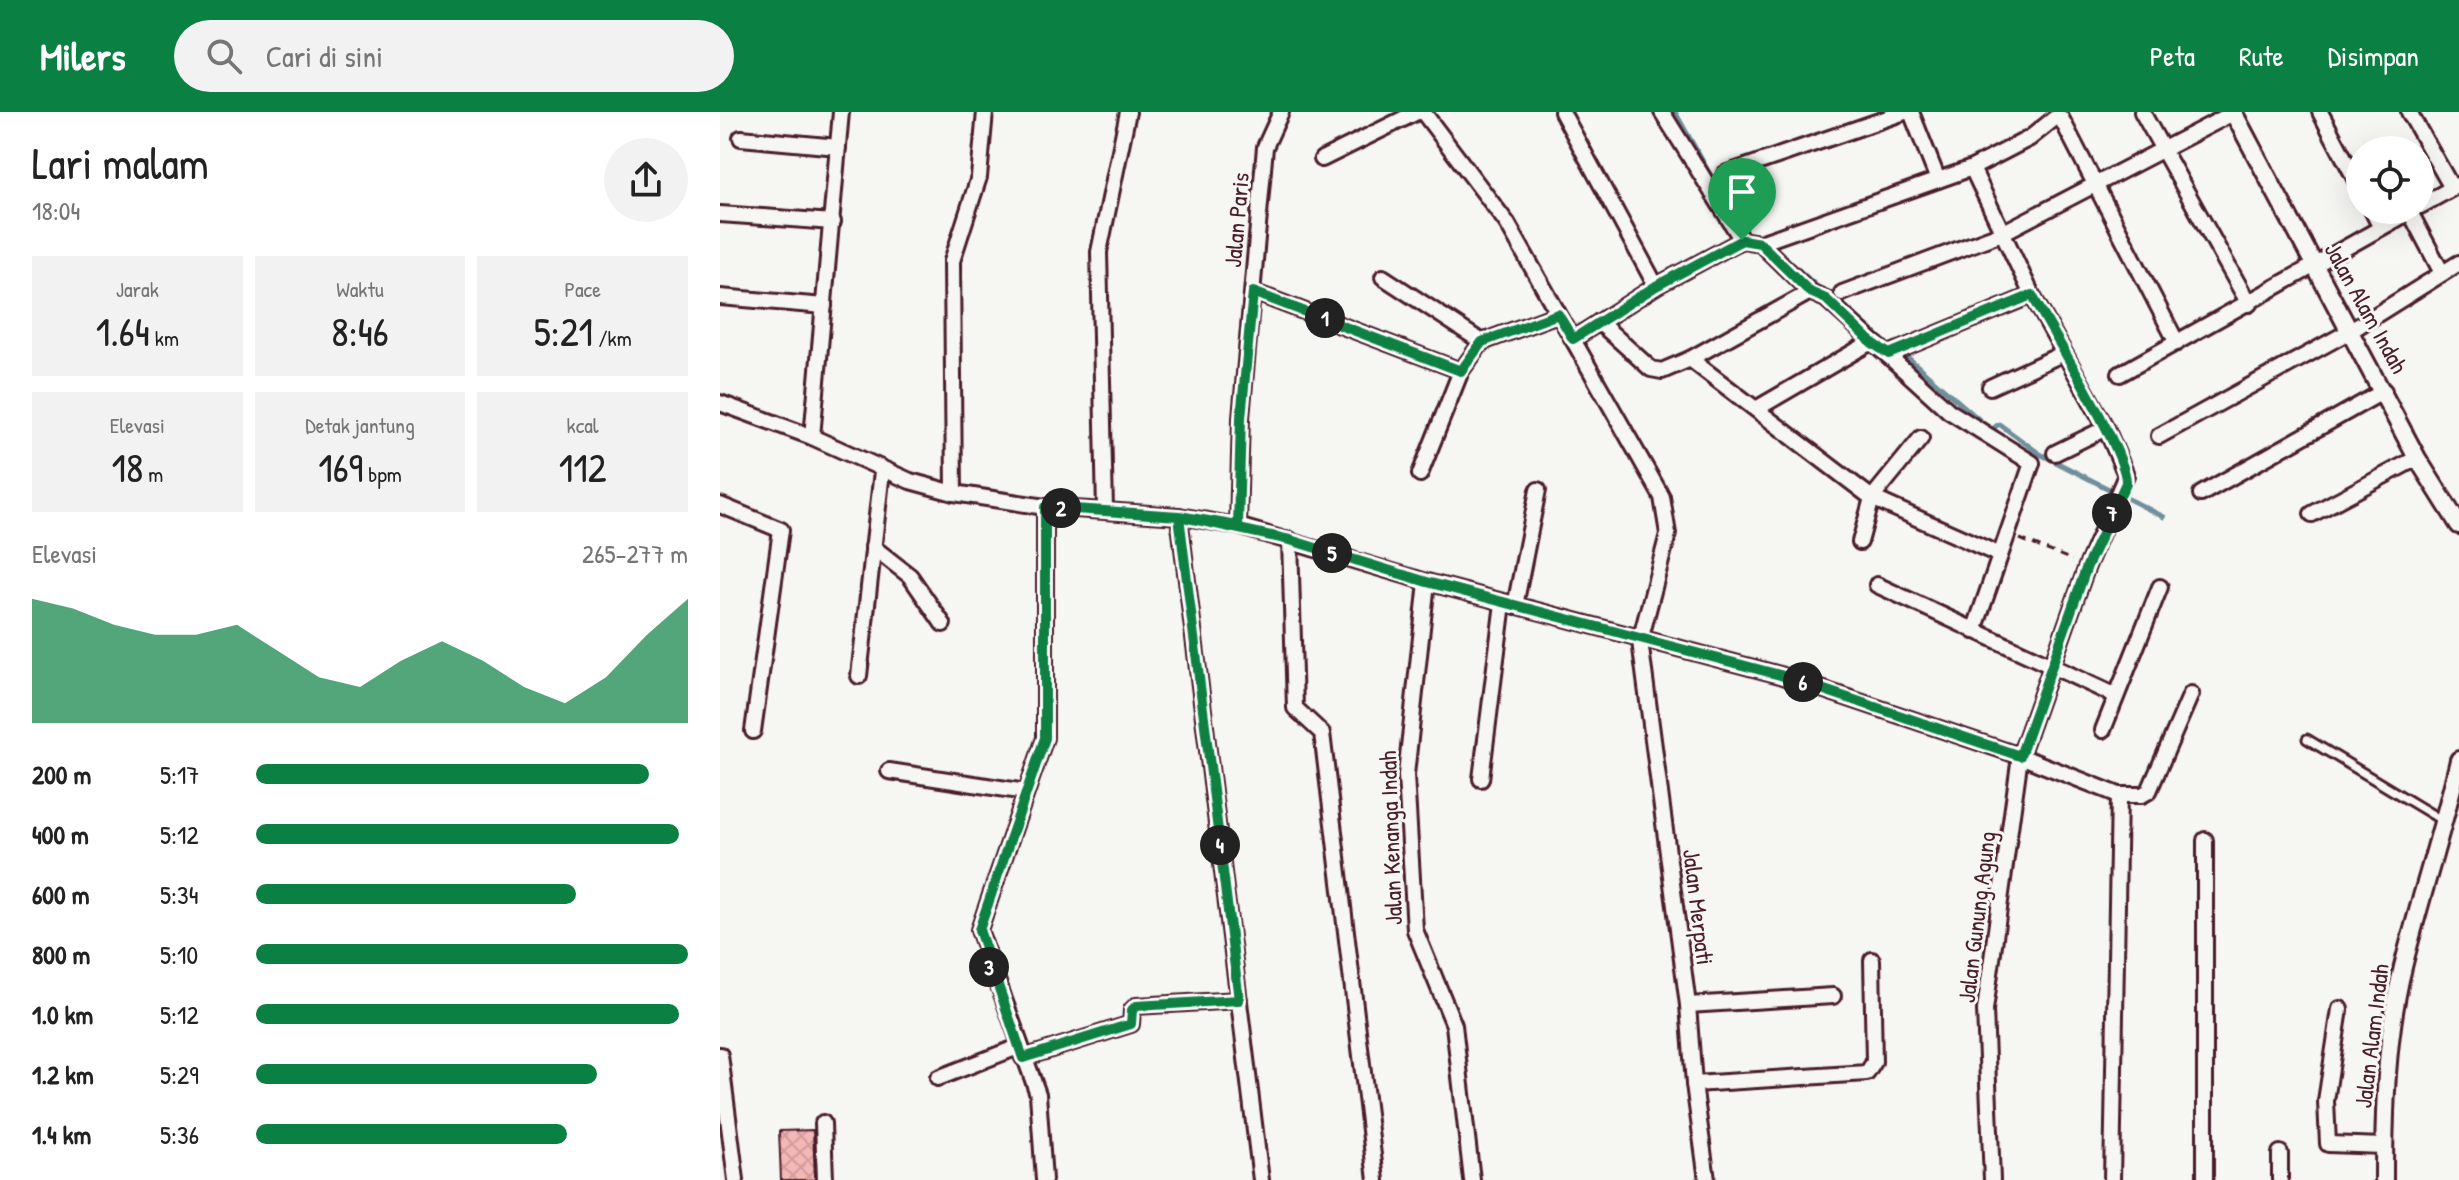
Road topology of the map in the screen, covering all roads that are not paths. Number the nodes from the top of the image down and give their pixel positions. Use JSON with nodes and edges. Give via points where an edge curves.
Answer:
{"nodes":[{"id":1,"x":841,"y":112,"type":"edge"},
{"id":2,"x":985,"y":112,"type":"edge"},
{"id":3,"x":1128,"y":112,"type":"edge"},
{"id":4,"x":1281,"y":112,"type":"edge"},
{"id":5,"x":1420,"y":112,"type":"edge"},
{"id":6,"x":1562,"y":112,"type":"edge"},
{"id":7,"x":1662,"y":112,"type":"edge"},
{"id":8,"x":1905,"y":112,"type":"edge"},
{"id":9,"x":1911,"y":112,"type":"edge"},
{"id":10,"x":2142,"y":112,"type":"edge"},
{"id":11,"x":2234,"y":112,"type":"edge"},
{"id":12,"x":2320,"y":112,"type":"edge"},
{"id":13,"x":2409,"y":112,"type":"edge"},
{"id":14,"x":741,"y":138,"type":"dead end"},
{"id":15,"x":838,"y":147,"type":"junction"},
{"id":16,"x":2164,"y":150,"type":"junction"},
{"id":17,"x":1322,"y":159,"type":"dead end"},
{"id":18,"x":2346,"y":161,"type":"edge"},
{"id":19,"x":1972,"y":168,"type":"junction"},
{"id":20,"x":1725,"y":174,"type":"dead end"},
{"id":21,"x":1938,"y":180,"type":"junction"},
{"id":22,"x":2097,"y":186,"type":"junction"},
{"id":23,"x":2456,"y":186,"type":"edge"},
{"id":24,"x":2434,"y":198,"type":"edge"},
{"id":25,"x":720,"y":214,"type":"edge"},
{"id":26,"x":833,"y":222,"type":"junction"},
{"id":27,"x":2384,"y":224,"type":"edge"},
{"id":28,"x":2421,"y":224,"type":"edge"},
{"id":29,"x":2380,"y":226,"type":"joint"},
{"id":30,"x":2002,"y":233,"type":"junction"},
{"id":31,"x":1742,"y":240,"type":"junction"},
{"id":32,"x":1760,"y":243,"type":"junction"},
{"id":33,"x":2459,"y":263,"type":"edge"},
{"id":34,"x":2316,"y":267,"type":"junction"},
{"id":35,"x":2442,"y":273,"type":"junction"},
{"id":36,"x":1383,"y":277,"type":"dead end"},
{"id":37,"x":1656,"y":286,"type":"junction"},
{"id":38,"x":1253,"y":292,"type":"junction"},
{"id":39,"x":1810,"y":292,"type":"junction"},
{"id":40,"x":1842,"y":293,"type":"dead end"},
{"id":41,"x":2032,"y":295,"type":"junction"},
{"id":42,"x":720,"y":297,"type":"edge"},
{"id":43,"x":2249,"y":304,"type":"junction"},
{"id":44,"x":824,"y":306,"type":"junction"},
{"id":45,"x":1558,"y":314,"type":"junction"},
{"id":46,"x":1599,"y":322,"type":"junction"},
{"id":47,"x":2352,"y":330,"type":"junction"},
{"id":48,"x":1573,"y":339,"type":"junction"},
{"id":49,"x":1482,"y":342,"type":"junction"},
{"id":50,"x":1871,"y":342,"type":"junction"},
{"id":51,"x":2177,"y":343,"type":"junction"},
{"id":52,"x":1889,"y":354,"type":"junction"},
{"id":53,"x":2062,"y":354,"type":"junction"},
{"id":54,"x":1690,"y":359,"type":"junction"},
{"id":55,"x":1461,"y":371,"type":"junction"},
{"id":56,"x":2120,"y":374,"type":"dead end"},
{"id":57,"x":1990,"y":387,"type":"dead end"},
{"id":58,"x":2384,"y":391,"type":"junction"},
{"id":59,"x":720,"y":403,"type":"edge"},
{"id":60,"x":1756,"y":409,"type":"junction"},
{"id":61,"x":2106,"y":428,"type":"junction"},
{"id":62,"x":2159,"y":436,"type":"dead end"},
{"id":63,"x":812,"y":437,"type":"junction"},
{"id":64,"x":1921,"y":438,"type":"dead end"},
{"id":65,"x":2055,"y":453,"type":"dead end"},
{"id":66,"x":2417,"y":458,"type":"junction"},
{"id":67,"x":882,"y":471,"type":"junction"},
{"id":68,"x":1420,"y":474,"type":"dead end"},
{"id":69,"x":1538,"y":490,"type":"dead end"},
{"id":70,"x":954,"y":493,"type":"junction"},
{"id":71,"x":2201,"y":494,"type":"dead end"},
{"id":72,"x":1872,"y":498,"type":"junction"},
{"id":73,"x":720,"y":505,"type":"edge"},
{"id":74,"x":1045,"y":507,"type":"junction"},
{"id":75,"x":1105,"y":510,"type":"junction"},
{"id":76,"x":2312,"y":514,"type":"dead end"},
{"id":77,"x":1179,"y":516,"type":"junction"},
{"id":78,"x":2459,"y":525,"type":"edge"},
{"id":79,"x":1238,"y":526,"type":"junction"},
{"id":80,"x":1290,"y":540,"type":"junction"},
{"id":81,"x":1860,"y":542,"type":"dead end"},
{"id":82,"x":873,"y":547,"type":"junction"},
{"id":83,"x":2000,"y":555,"type":"junction"},
{"id":84,"x":1427,"y":582,"type":"junction"},
{"id":85,"x":1877,"y":585,"type":"dead end"},
{"id":86,"x":2160,"y":587,"type":"dead end"},
{"id":87,"x":1509,"y":604,"type":"junction"},
{"id":88,"x":943,"y":624,"type":"dead end"},
{"id":89,"x":1974,"y":631,"type":"junction"},
{"id":90,"x":1640,"y":641,"type":"junction"},
{"id":91,"x":2052,"y":665,"type":"junction"},
{"id":92,"x":859,"y":676,"type":"dead end"},
{"id":93,"x":2191,"y":694,"type":"dead end"},
{"id":94,"x":2116,"y":696,"type":"junction"},
{"id":95,"x":2103,"y":730,"type":"dead end"},
{"id":96,"x":753,"y":731,"type":"dead end"},
{"id":97,"x":2307,"y":739,"type":"dead end"},
{"id":98,"x":2020,"y":756,"type":"junction"},
{"id":99,"x":2459,"y":760,"type":"edge"},
{"id":100,"x":889,"y":771,"type":"dead end"},
{"id":101,"x":1481,"y":779,"type":"dead end"},
{"id":102,"x":1026,"y":792,"type":"junction"},
{"id":103,"x":2119,"y":795,"type":"junction"},
{"id":104,"x":2445,"y":822,"type":"junction"},
{"id":105,"x":2205,"y":840,"type":"dead end"},
{"id":106,"x":1872,"y":960,"type":"dead end"},
{"id":107,"x":1833,"y":996,"type":"dead end"},
{"id":108,"x":1239,"y":1000,"type":"junction"},
{"id":109,"x":1688,"y":1005,"type":"junction"},
{"id":110,"x":2340,"y":1009,"type":"dead end"},
{"id":111,"x":1020,"y":1052,"type":"junction"},
{"id":112,"x":720,"y":1055,"type":"edge"},
{"id":113,"x":938,"y":1078,"type":"dead end"},
{"id":114,"x":1694,"y":1084,"type":"junction"},
{"id":115,"x":723,"y":1092,"type":"edge"},
{"id":116,"x":823,"y":1123,"type":"dead end"},
{"id":117,"x":2384,"y":1146,"type":"junction"},
{"id":118,"x":2280,"y":1153,"type":"dead end"},
{"id":119,"x":736,"y":1180,"type":"edge"},
{"id":120,"x":825,"y":1180,"type":"edge"},
{"id":121,"x":1044,"y":1180,"type":"edge"},
{"id":122,"x":1261,"y":1180,"type":"edge"},
{"id":123,"x":1376,"y":1180,"type":"edge"},
{"id":124,"x":1472,"y":1180,"type":"edge"},
{"id":125,"x":1707,"y":1180,"type":"edge"},
{"id":126,"x":1992,"y":1180,"type":"edge"},
{"id":127,"x":2112,"y":1180,"type":"edge"},
{"id":128,"x":2205,"y":1180,"type":"edge"},
{"id":129,"x":2280,"y":1180,"type":"edge"},
{"id":130,"x":2384,"y":1180,"type":"edge"}],
"edges":[{"from":1,"to":15,"type":"street"},
{"from":2,"to":70,"type":"street","via":[[979,177],[952,261]]},
{"from":3,"to":75,"type":"street","via":[[1099,252]]},
{"from":4,"to":38,"type":"street","name":"Jalan Paris","via":[[1265,147]]},
{"from":5,"to":17,"type":"street"},
{"from":5,"to":45,"type":"street","via":[[1502,214]]},
{"from":6,"to":37,"type":"street"},
{"from":7,"to":31,"type":"street"},
{"from":8,"to":20,"type":"street"},
{"from":9,"to":21,"type":"street"},
{"from":10,"to":16,"type":"street"},
{"from":11,"to":16,"type":"street"},
{"from":11,"to":34,"type":"street","name":"Jalan Alam Indah"},
{"from":12,"to":18,"type":"street"},
{"from":13,"to":23,"type":"street"},
{"from":14,"to":15,"type":"street"},
{"from":15,"to":26,"type":"street"},
{"from":16,"to":22,"type":"street"},
{"from":16,"to":43,"type":"street"},
{"from":19,"to":21,"type":"street"},
{"from":19,"to":22,"type":"street","via":[[2030,138],[2048,120],[2061,118]]},
{"from":19,"to":30,"type":"street","name":"Jalan Gunung Agung"},
{"from":21,"to":32,"type":"street"},
{"from":22,"to":30,"type":"street"},
{"from":22,"to":51,"type":"street"},
{"from":23,"to":24,"type":"street"},
{"from":25,"to":26,"type":"street"},
{"from":26,"to":44,"type":"street"},
{"from":27,"to":29,"type":"street"},
{"from":28,"to":35,"type":"street"},
{"from":29,"to":34,"type":"street"},
{"from":30,"to":40,"type":"street"},
{"from":30,"to":41,"type":"street","name":"Jalan Gunung Agung"},
{"from":31,"to":32,"type":"street"},
{"from":31,"to":37,"type":"street"},
{"from":32,"to":39,"type":"street"},
{"from":33,"to":35,"type":"street"},
{"from":34,"to":43,"type":"street"},
{"from":34,"to":47,"type":"street","name":"Jalan Alam Indah"},
{"from":35,"to":47,"type":"street"},
{"from":36,"to":49,"type":"street"},
{"from":37,"to":46,"type":"street"},
{"from":38,"to":55,"type":"street"},
{"from":38,"to":79,"type":"street","name":"Jalan Paris"},
{"from":39,"to":50,"type":"street","via":[[1826,299]]},
{"from":39,"to":54,"type":"street"},
{"from":41,"to":52,"type":"street"},
{"from":41,"to":53,"type":"street","name":"Jalan Gunung Agung"},
{"from":42,"to":44,"type":"street"},
{"from":43,"to":51,"type":"street"},
{"from":44,"to":63,"type":"street"},
{"from":45,"to":48,"type":"street"},
{"from":45,"to":49,"type":"street"},
{"from":46,"to":48,"type":"street"},
{"from":46,"to":54,"type":"street","via":[[1651,369],[1662,371]]},
{"from":47,"to":58,"type":"street","name":"Jalan Alam Indah"},
{"from":47,"to":62,"type":"street"},
{"from":48,"to":90,"type":"street","via":[[1656,484],[1667,518],[1666,546]]},
{"from":49,"to":55,"type":"street"},
{"from":50,"to":52,"type":"street"},
{"from":50,"to":60,"type":"street"},
{"from":51,"to":56,"type":"street"},
{"from":52,"to":83,"type":"street","via":[[1949,411],[2032,463]]},
{"from":53,"to":57,"type":"street"},
{"from":53,"to":61,"type":"street","name":"Jalan Gunung Agung"},
{"from":54,"to":60,"type":"street"},
{"from":55,"to":68,"type":"street"},
{"from":58,"to":66,"type":"street","name":"Jalan Alam Indah"},
{"from":58,"to":71,"type":"street"},
{"from":59,"to":63,"type":"street"},
{"from":60,"to":72,"type":"street"},
{"from":61,"to":65,"type":"street"},
{"from":61,"to":91,"type":"street","name":"Jalan Gunung Agung","via":[[2126,483],[2087,566]]},
{"from":63,"to":67,"type":"street"},
{"from":64,"to":72,"type":"street"},
{"from":66,"to":76,"type":"street"},
{"from":66,"to":78,"type":"street","name":"Jalan Alam Indah"},
{"from":67,"to":70,"type":"street"},
{"from":67,"to":82,"type":"street"},
{"from":69,"to":87,"type":"street"},
{"from":70,"to":74,"type":"street"},
{"from":72,"to":81,"type":"street"},
{"from":72,"to":83,"type":"street"},
{"from":73,"to":96,"type":"street","via":[[781,530]]},
{"from":74,"to":75,"type":"street"},
{"from":74,"to":102,"type":"street","via":[[1046,730]]},
{"from":75,"to":77,"type":"street"},
{"from":77,"to":79,"type":"street"},
{"from":77,"to":108,"type":"street"},
{"from":79,"to":80,"type":"street"},
{"from":80,"to":84,"type":"street"},
{"from":80,"to":123,"type":"street","via":[[1295,708],[1322,733]]},
{"from":82,"to":88,"type":"street","via":[[910,576]]},
{"from":82,"to":92,"type":"street"},
{"from":83,"to":89,"type":"street"},
{"from":84,"to":87,"type":"street"},
{"from":84,"to":124,"type":"street","name":"Jalan Kenanga Indah","via":[[1406,775],[1415,930],[1454,1025]]},
{"from":85,"to":89,"type":"street"},
{"from":86,"to":94,"type":"street"},
{"from":87,"to":90,"type":"street"},
{"from":87,"to":101,"type":"street"},
{"from":89,"to":91,"type":"street"},
{"from":90,"to":98,"type":"street","via":[[1780,675]]},
{"from":90,"to":109,"type":"street","name":"Jalan Merpati"},
{"from":91,"to":94,"type":"street"},
{"from":91,"to":98,"type":"street","name":"Jalan Gunung Agung"},
{"from":93,"to":103,"type":"street","via":[[2149,791]]},
{"from":94,"to":95,"type":"street"},
{"from":97,"to":104,"type":"lane"},
{"from":98,"to":103,"type":"street"},
{"from":98,"to":126,"type":"street","name":"Jalan Gunung Agung","via":[[1985,1010]]},
{"from":99,"to":104,"type":"street","name":"Jalan Alam Indah"},
{"from":100,"to":102,"type":"street"},
{"from":102,"to":111,"type":"street","via":[[979,930]]},
{"from":103,"to":127,"type":"street"},
{"from":104,"to":117,"type":"street","name":"Jalan Alam Indah","via":[[2403,968],[2388,1062]]},
{"from":105,"to":128,"type":"street"},
{"from":106,"to":114,"type":"street","via":[[1874,1062],[1867,1073]]},
{"from":107,"to":109,"type":"street"},
{"from":108,"to":111,"type":"street","via":[[1136,1006],[1131,1024]]},
{"from":108,"to":122,"type":"street"},
{"from":109,"to":114,"type":"street","name":"Jalan Merpati"},
{"from":110,"to":117,"type":"street","via":[[2326,1101],[2328,1144]]},
{"from":111,"to":113,"type":"street"},
{"from":111,"to":121,"type":"street","via":[[1041,1108]]},
{"from":112,"to":115,"type":"street"},
{"from":114,"to":125,"type":"street","name":"Jalan Merpati"},
{"from":115,"to":119,"type":"street"},
{"from":116,"to":120,"type":"street"},
{"from":117,"to":130,"type":"street","name":"Jalan Alam Indah"},
{"from":118,"to":129,"type":"street"}]}
